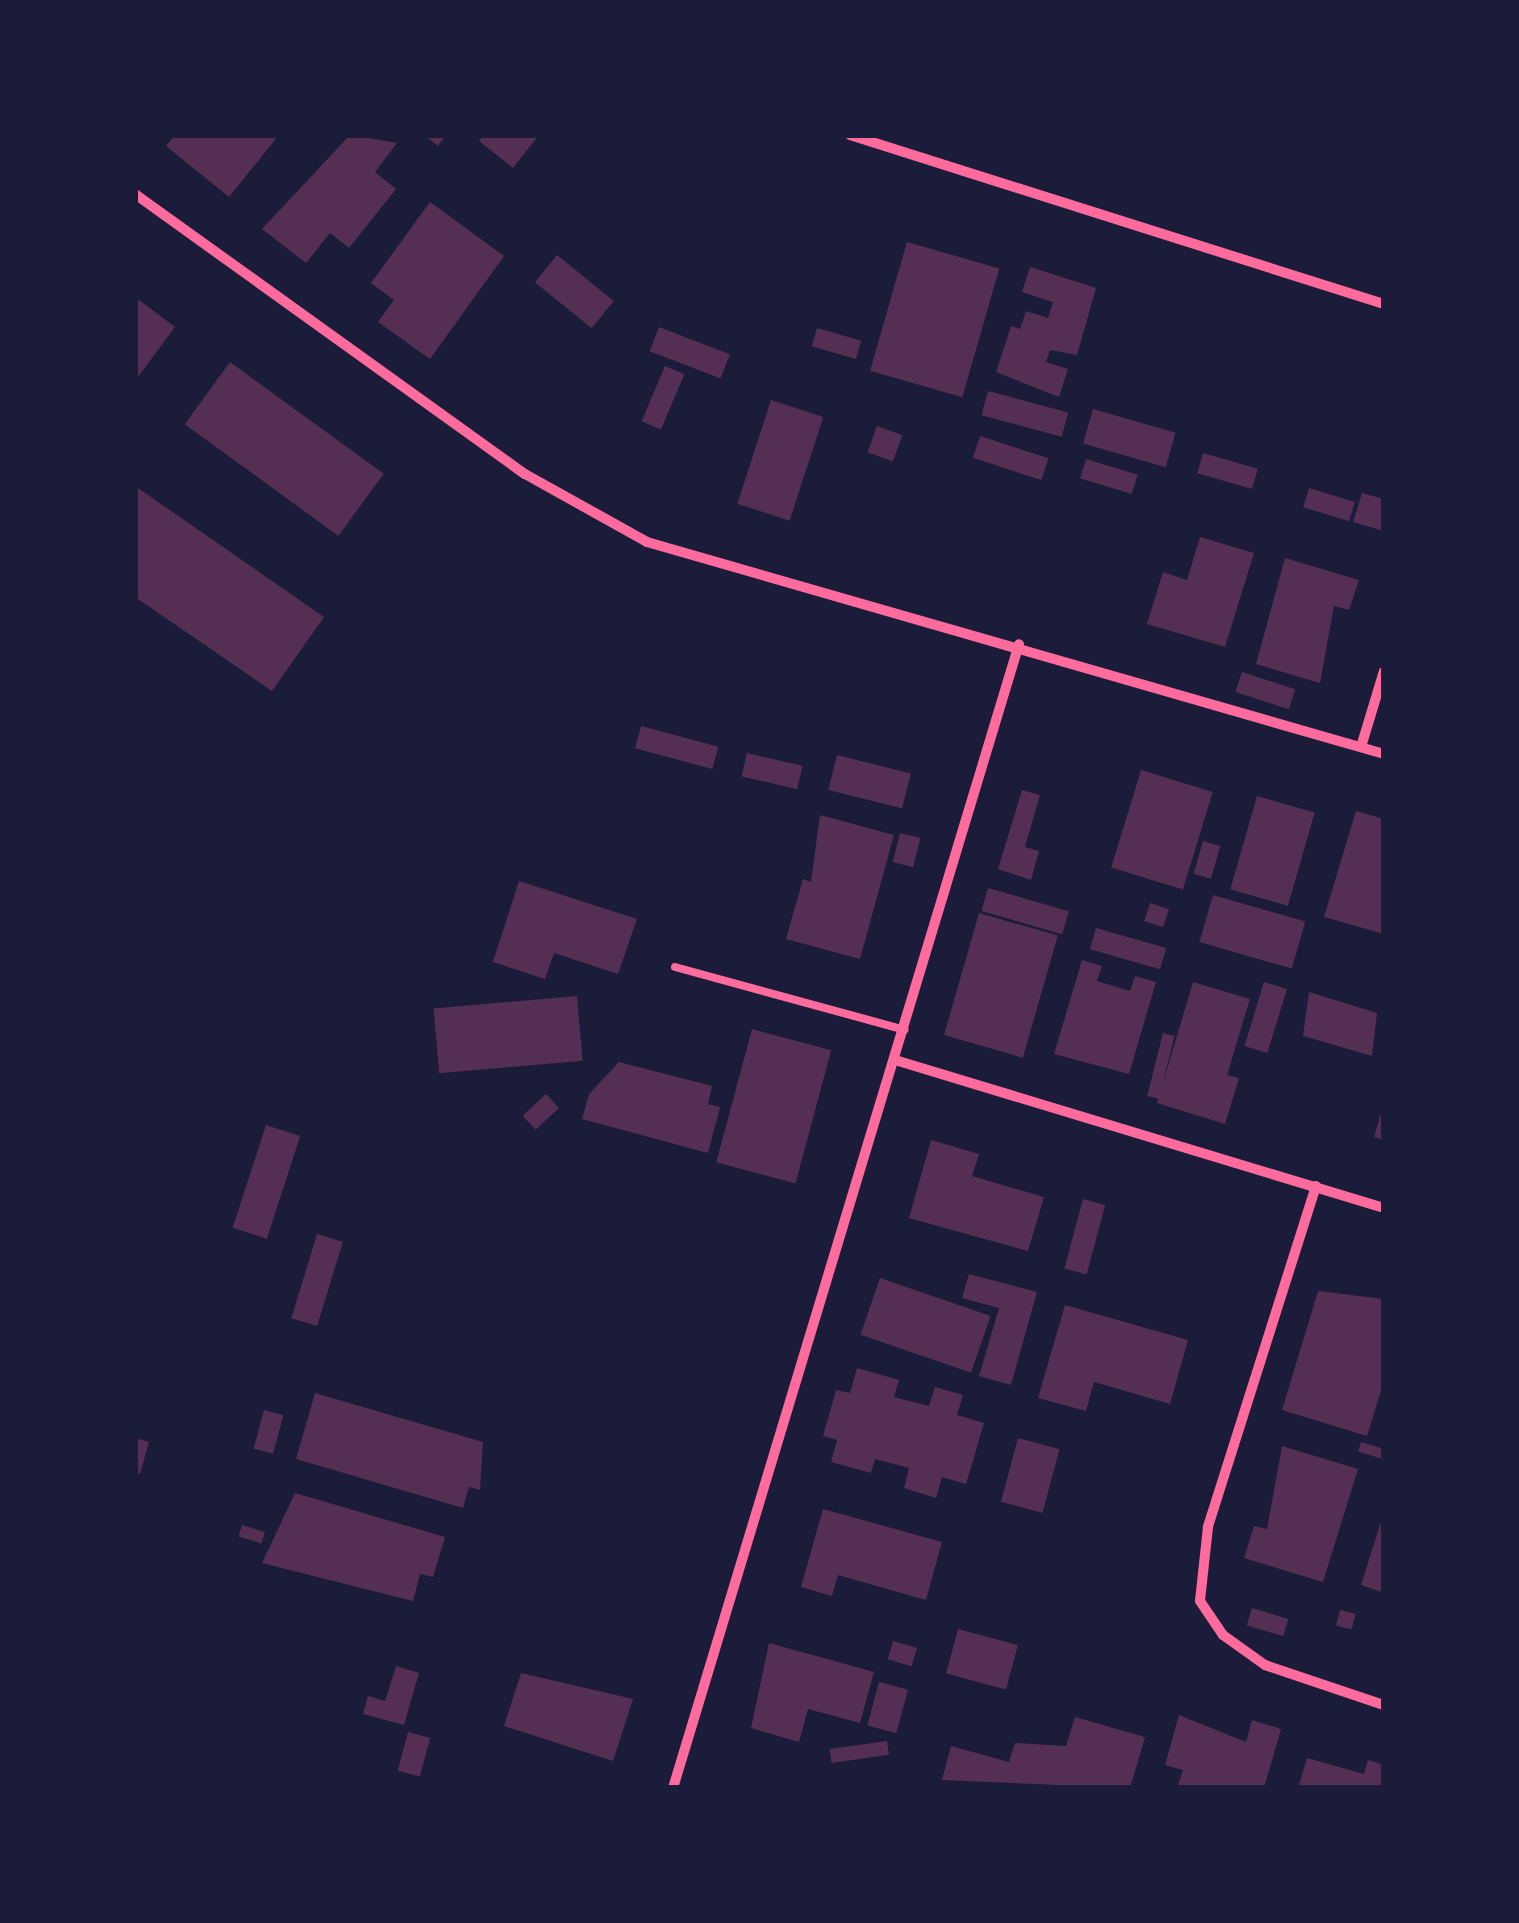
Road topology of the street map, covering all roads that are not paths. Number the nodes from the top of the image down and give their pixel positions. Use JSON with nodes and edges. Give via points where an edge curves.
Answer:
{"nodes":[{"id":1,"x":850,"y":135,"type":"edge"},
{"id":2,"x":135,"y":194,"type":"edge"},
{"id":3,"x":1384,"y":304,"type":"edge"},
{"id":4,"x":1019,"y":644,"type":"junction"},
{"id":5,"x":1384,"y":670,"type":"edge"},
{"id":6,"x":1361,"y":747,"type":"junction"},
{"id":7,"x":1384,"y":754,"type":"edge"},
{"id":8,"x":675,"y":967,"type":"dead end"},
{"id":9,"x":905,"y":1030,"type":"junction"},
{"id":10,"x":896,"y":1060,"type":"junction"},
{"id":11,"x":1316,"y":1186,"type":"junction"},
{"id":12,"x":1384,"y":1208,"type":"edge"},
{"id":13,"x":1384,"y":1705,"type":"edge"},
{"id":14,"x":673,"y":1788,"type":"edge"}],
"edges":[{"from":1,"to":3,"type":"street"},
{"from":2,"to":4,"type":"street","via":[[524,474],[609,524],[647,542]]},
{"from":4,"to":6,"type":"street"},
{"from":4,"to":9,"type":"street"},
{"from":5,"to":6,"type":"street"},
{"from":6,"to":7,"type":"street"},
{"from":8,"to":9,"type":"lane"},
{"from":9,"to":10,"type":"street"},
{"from":10,"to":11,"type":"street"},
{"from":10,"to":14,"type":"street"},
{"from":11,"to":12,"type":"street"},
{"from":11,"to":13,"type":"street","via":[[1208,1527],[1200,1601],[1224,1636],[1264,1665]]}]}
